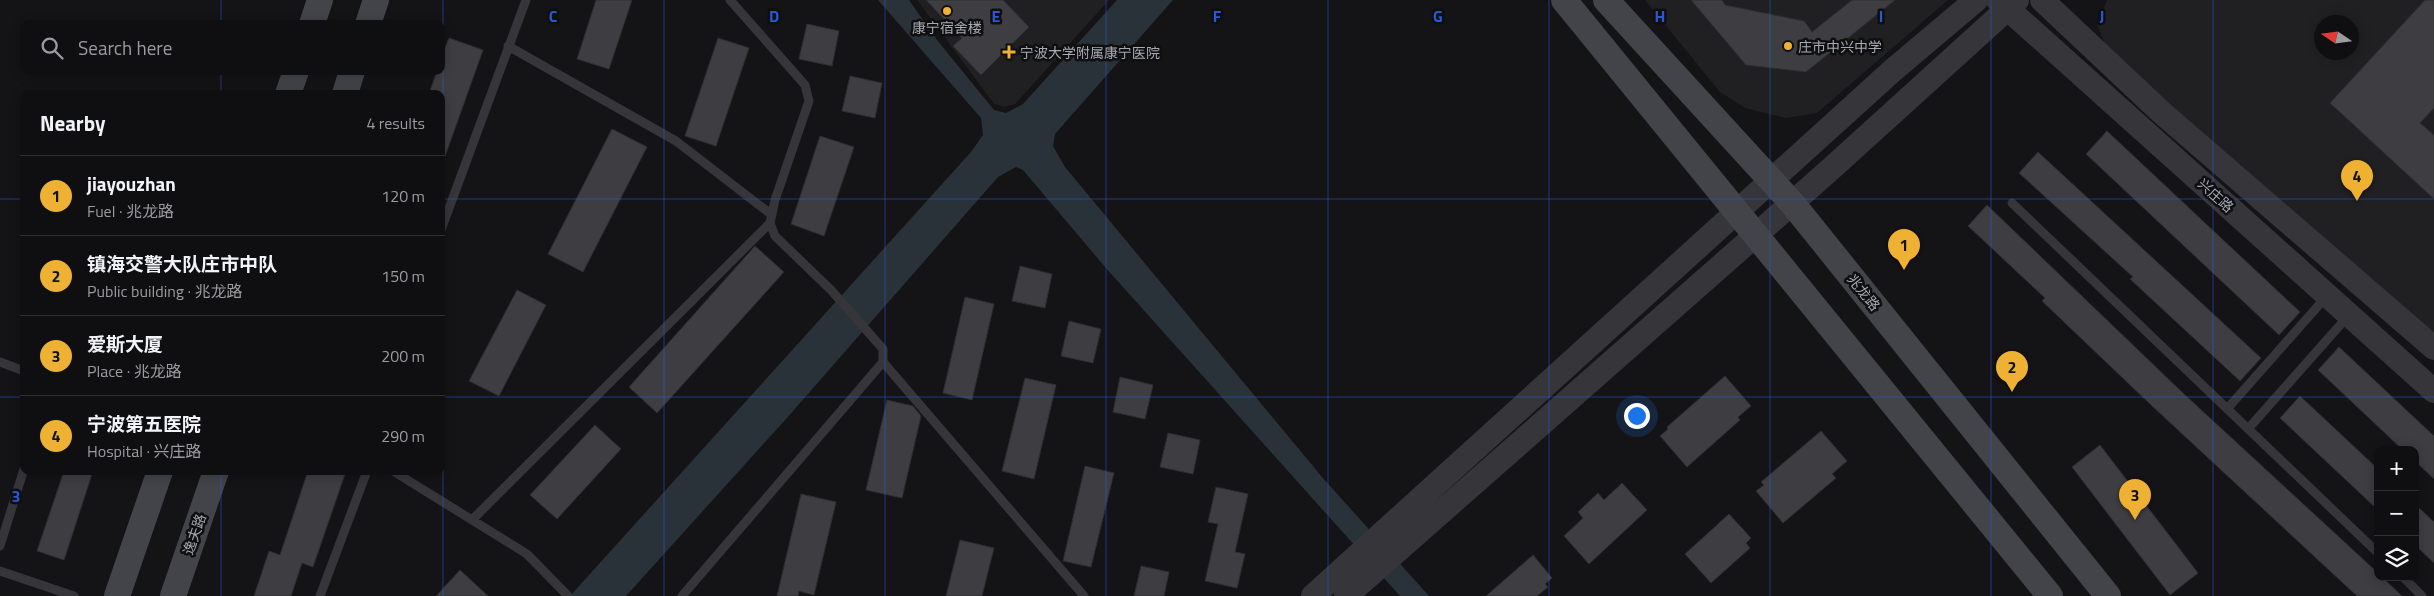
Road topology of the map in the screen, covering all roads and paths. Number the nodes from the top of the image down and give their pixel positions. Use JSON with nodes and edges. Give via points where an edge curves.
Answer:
{"nodes":[{"id":1,"x":320,"y":0,"type":"edge"},
{"id":2,"x":376,"y":0,"type":"edge"},
{"id":3,"x":526,"y":0,"type":"edge"},
{"id":4,"x":730,"y":0,"type":"edge"},
{"id":5,"x":1564,"y":0,"type":"edge"},
{"id":6,"x":1606,"y":0,"type":"edge"},
{"id":7,"x":1976,"y":0,"type":"edge"},
{"id":8,"x":2042,"y":0,"type":"edge"},
{"id":9,"x":2007,"y":3,"type":"edge"},
{"id":10,"x":313,"y":20,"type":"edge"},
{"id":11,"x":369,"y":20,"type":"edge"},
{"id":12,"x":508,"y":46,"type":"junction"},
{"id":13,"x":295,"y":75,"type":"edge"},
{"id":14,"x":351,"y":75,"type":"edge"},
{"id":15,"x":289,"y":90,"type":"edge"},
{"id":16,"x":345,"y":90,"type":"edge"},
{"id":17,"x":1772,"y":180,"type":"junction"},
{"id":18,"x":1792,"y":203,"type":"junction"},
{"id":19,"x":2012,"y":203,"type":"dead end"},
{"id":20,"x":1737,"y":212,"type":"junction"},
{"id":21,"x":445,"y":219,"type":"edge"},
{"id":22,"x":771,"y":219,"type":"junction"},
{"id":23,"x":1756,"y":235,"type":"junction"},
{"id":24,"x":2327,"y":295,"type":"junction"},
{"id":25,"x":2349,"y":315,"type":"junction"},
{"id":26,"x":2434,"y":348,"type":"edge"},
{"id":27,"x":0,"y":362,"type":"edge"},
{"id":28,"x":883,"y":362,"type":"junction"},
{"id":29,"x":20,"y":370,"type":"edge"},
{"id":30,"x":2434,"y":390,"type":"edge"},
{"id":31,"x":2227,"y":409,"type":"junction"},
{"id":32,"x":2248,"y":429,"type":"junction"},
{"id":33,"x":22,"y":475,"type":"edge"},
{"id":34,"x":159,"y":475,"type":"edge"},
{"id":35,"x":215,"y":475,"type":"edge"},
{"id":36,"x":365,"y":475,"type":"edge"},
{"id":37,"x":399,"y":475,"type":"edge"},
{"id":38,"x":472,"y":520,"type":"junction"},
{"id":39,"x":1389,"y":543,"type":"junction"},
{"id":40,"x":0,"y":546,"type":"edge"},
{"id":41,"x":2374,"y":549,"type":"edge"},
{"id":42,"x":1366,"y":563,"type":"junction"},
{"id":43,"x":0,"y":571,"type":"edge"},
{"id":44,"x":2407,"y":581,"type":"edge"},
{"id":45,"x":74,"y":596,"type":"edge"},
{"id":46,"x":118,"y":596,"type":"edge"},
{"id":47,"x":173,"y":596,"type":"edge"},
{"id":48,"x":320,"y":596,"type":"edge"},
{"id":49,"x":568,"y":596,"type":"edge"},
{"id":50,"x":682,"y":596,"type":"edge"},
{"id":51,"x":1084,"y":596,"type":"edge"},
{"id":52,"x":1313,"y":596,"type":"edge"},
{"id":53,"x":1346,"y":596,"type":"edge"},
{"id":54,"x":2050,"y":596,"type":"edge"},
{"id":55,"x":2108,"y":596,"type":"edge"},
{"id":56,"x":2422,"y":596,"type":"edge"}],
"edges":[{"from":1,"to":10,"type":"main road"},
{"from":2,"to":11,"type":"main road"},
{"from":3,"to":12,"type":"lane"},
{"from":4,"to":22,"type":"lane","via":[[805,85],[809,101]]},
{"from":5,"to":20,"type":"main road"},
{"from":6,"to":17,"type":"main road","name":"兆龙路"},
{"from":7,"to":17,"type":"street"},
{"from":8,"to":26,"type":"street","name":"兴庄路","via":[[2161,112]]},
{"from":9,"to":18,"type":"street"},
{"from":9,"to":24,"type":"street","name":"兴庄路"},
{"from":12,"to":21,"type":"lane"},
{"from":12,"to":22,"type":"lane","via":[[676,141]]},
{"from":13,"to":15,"type":"main road"},
{"from":14,"to":16,"type":"main road"},
{"from":17,"to":18,"type":"main road","name":"兆龙路"},
{"from":17,"to":20,"type":"street"},
{"from":18,"to":23,"type":"street"},
{"from":18,"to":55,"type":"main road","name":"兆龙路"},
{"from":19,"to":31,"type":"lane"},
{"from":20,"to":23,"type":"main road"},
{"from":20,"to":39,"type":"street"},
{"from":22,"to":28,"type":"lane","via":[[776,236],[884,349]]},
{"from":22,"to":38,"type":"lane"},
{"from":23,"to":39,"type":"street"},
{"from":23,"to":54,"type":"main road"},
{"from":24,"to":25,"type":"street","name":"兴庄路"},
{"from":24,"to":31,"type":"lane"},
{"from":25,"to":30,"type":"street","name":"兴庄路"},
{"from":25,"to":32,"type":"lane"},
{"from":27,"to":29,"type":"lane"},
{"from":28,"to":50,"type":"lane"},
{"from":28,"to":51,"type":"lane"},
{"from":31,"to":32,"type":"lane"},
{"from":32,"to":41,"type":"lane"},
{"from":33,"to":40,"type":"lane"},
{"from":34,"to":46,"type":"main road"},
{"from":35,"to":47,"type":"main road","name":"逸夫路"},
{"from":36,"to":48,"type":"lane"},
{"from":37,"to":38,"type":"lane"},
{"from":38,"to":49,"type":"lane","via":[[527,554]]},
{"from":39,"to":42,"type":"street"},
{"from":42,"to":52,"type":"street"},
{"from":42,"to":53,"type":"street"},
{"from":43,"to":45,"type":"lane"},
{"from":44,"to":56,"type":"lane"}]}
